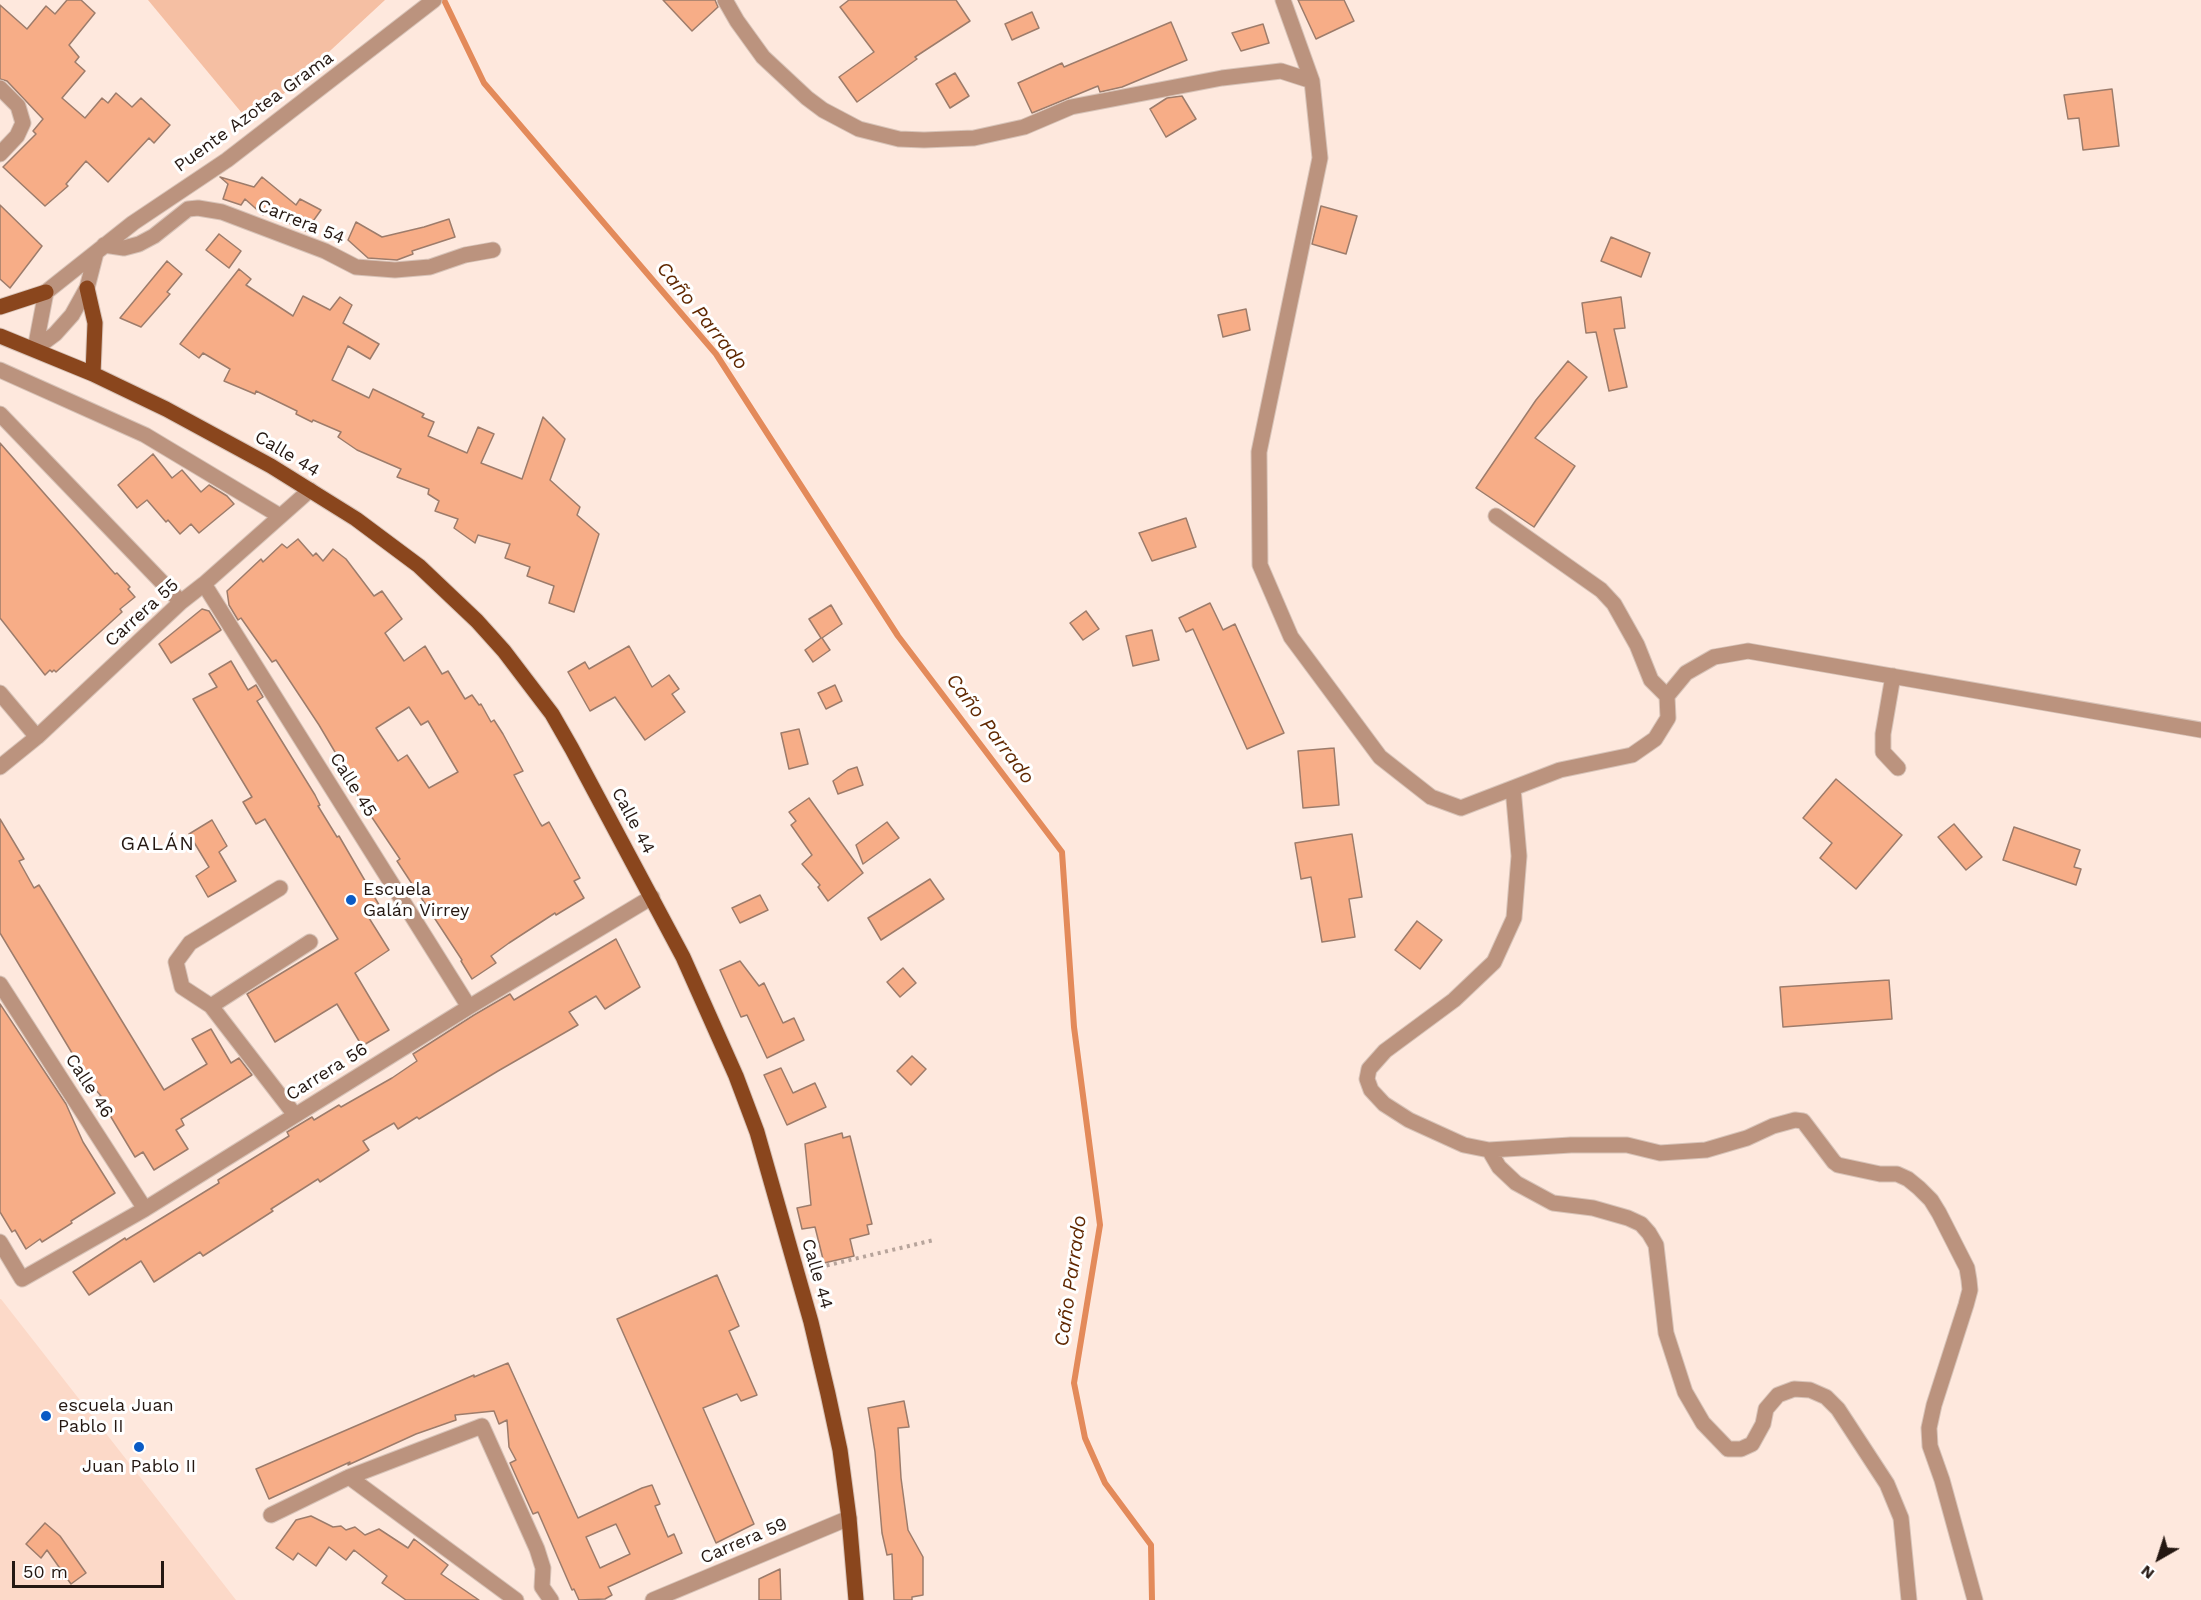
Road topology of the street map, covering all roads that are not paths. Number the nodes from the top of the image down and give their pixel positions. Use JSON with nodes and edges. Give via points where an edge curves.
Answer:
{"nodes":[{"id":1,"x":434,"y":0,"type":"edge"},
{"id":2,"x":725,"y":0,"type":"edge"},
{"id":3,"x":1283,"y":0,"type":"edge"},
{"id":4,"x":1312,"y":81,"type":"junction"},
{"id":5,"x":0,"y":88,"type":"edge"},
{"id":6,"x":0,"y":154,"type":"edge"},
{"id":7,"x":100,"y":249,"type":"junction"},
{"id":8,"x":493,"y":250,"type":"dead end"},
{"id":9,"x":87,"y":288,"type":"junction"},
{"id":10,"x":46,"y":292,"type":"junction"},
{"id":11,"x":0,"y":307,"type":"edge"},
{"id":12,"x":0,"y":336,"type":"edge"},
{"id":13,"x":35,"y":350,"type":"junction"},
{"id":14,"x":0,"y":370,"type":"edge"},
{"id":15,"x":93,"y":374,"type":"junction"},
{"id":16,"x":0,"y":414,"type":"edge"},
{"id":17,"x":310,"y":490,"type":"junction"},
{"id":18,"x":280,"y":516,"type":"junction"},
{"id":19,"x":1496,"y":516,"type":"dead end"},
{"id":20,"x":204,"y":584,"type":"junction"},
{"id":21,"x":181,"y":602,"type":"junction"},
{"id":22,"x":1893,"y":676,"type":"junction"},
{"id":23,"x":0,"y":693,"type":"edge"},
{"id":24,"x":1667,"y":696,"type":"junction"},
{"id":25,"x":2201,"y":730,"type":"edge"},
{"id":26,"x":37,"y":737,"type":"junction"},
{"id":27,"x":0,"y":766,"type":"edge"},
{"id":28,"x":1898,"y":768,"type":"dead end"},
{"id":29,"x":1512,"y":788,"type":"junction"},
{"id":30,"x":280,"y":888,"type":"dead end"},
{"id":31,"x":652,"y":897,"type":"junction"},
{"id":32,"x":310,"y":942,"type":"dead end"},
{"id":33,"x":0,"y":984,"type":"edge"},
{"id":34,"x":211,"y":1006,"type":"junction"},
{"id":35,"x":469,"y":1007,"type":"junction"},
{"id":36,"x":296,"y":1115,"type":"junction"},
{"id":37,"x":1489,"y":1150,"type":"junction"},
{"id":38,"x":145,"y":1209,"type":"junction"},
{"id":39,"x":0,"y":1242,"type":"edge"},
{"id":40,"x":349,"y":1477,"type":"junction"},
{"id":41,"x":271,"y":1515,"type":"dead end"},
{"id":42,"x":849,"y":1518,"type":"junction"},
{"id":43,"x":516,"y":1600,"type":"edge"},
{"id":44,"x":551,"y":1600,"type":"edge"},
{"id":45,"x":653,"y":1600,"type":"edge"},
{"id":46,"x":856,"y":1600,"type":"edge"},
{"id":47,"x":1909,"y":1600,"type":"edge"},
{"id":48,"x":1975,"y":1600,"type":"edge"}],
"edges":[{"from":1,"to":7,"type":"street","name":"Puente Azotea Grama","via":[[227,160]]},
{"from":2,"to":4,"type":"street","via":[[763,57],[807,98],[860,129],[899,139],[974,138],[1024,127],[1071,107],[1222,78],[1281,71]]},
{"from":3,"to":4,"type":"street"},
{"from":4,"to":29,"type":"street","via":[[1320,158],[1259,452],[1260,565],[1291,637],[1380,757],[1431,797],[1461,808]]},
{"from":5,"to":6,"type":"street","via":[[18,106],[23,123]]},
{"from":7,"to":8,"type":"street","name":"Carrera 54","via":[[139,244],[188,209],[198,208],[222,212],[325,251],[356,267],[430,267]]},
{"from":7,"to":9,"type":"street"},
{"from":7,"to":10,"type":"street","name":"Puente Azotea Grama"},
{"from":9,"to":13,"type":"street","via":[[72,315]]},
{"from":9,"to":15,"type":"main road","via":[[95,323]]},
{"from":10,"to":11,"type":"main road"},
{"from":10,"to":13,"type":"street"},
{"from":12,"to":13,"type":"main road","name":"Calle 44"},
{"from":13,"to":15,"type":"main road","name":"Calle 44"},
{"from":14,"to":18,"type":"street","via":[[145,435]]},
{"from":15,"to":17,"type":"main road","name":"Calle 44","via":[[219,436]]},
{"from":16,"to":21,"type":"street"},
{"from":17,"to":18,"type":"street","name":"Carrera 55"},
{"from":17,"to":31,"type":"main road","name":"Calle 44","via":[[419,566],[504,651],[552,714]]},
{"from":18,"to":20,"type":"street","name":"Carrera 55"},
{"from":19,"to":24,"type":"street","via":[[1601,590],[1614,604],[1652,680]]},
{"from":20,"to":21,"type":"street","name":"Carrera 55"},
{"from":20,"to":35,"type":"street","name":"Calle 45"},
{"from":21,"to":26,"type":"street","name":"Carrera 55"},
{"from":22,"to":24,"type":"street","via":[[1748,651],[1714,657],[1686,673]]},
{"from":22,"to":25,"type":"street"},
{"from":22,"to":28,"type":"street","via":[[1883,752]]},
{"from":23,"to":26,"type":"street"},
{"from":24,"to":29,"type":"street","via":[[1668,718],[1655,740],[1632,755],[1560,770]]},
{"from":26,"to":27,"type":"street","name":"Carrera 55"},
{"from":29,"to":37,"type":"street","via":[[1519,856],[1514,918],[1494,962],[1454,1000],[1385,1051],[1369,1069],[1367,1079],[1384,1104],[1409,1119],[1464,1145]]},
{"from":30,"to":34,"type":"street","via":[[190,943],[176,963],[182,987]]},
{"from":31,"to":35,"type":"street","name":"Carrera 56"},
{"from":31,"to":42,"type":"main road","name":"Calle 44","via":[[683,957],[757,1132],[828,1394]]},
{"from":32,"to":34,"type":"street"},
{"from":33,"to":38,"type":"street","name":"Calle 46"},
{"from":34,"to":36,"type":"street"},
{"from":35,"to":36,"type":"street","name":"Carrera 56"},
{"from":36,"to":38,"type":"street","name":"Carrera 56"},
{"from":37,"to":47,"type":"street","via":[[1499,1167],[1516,1183],[1553,1203],[1628,1218],[1649,1233],[1656,1245],[1666,1333],[1685,1392],[1703,1423],[1728,1449],[1752,1444],[1766,1409],[1778,1395],[1794,1389],[1826,1397],[1838,1409],[1887,1484],[1901,1518]]},
{"from":37,"to":48,"type":"street","via":[[1605,1145],[1627,1145],[1660,1153],[1706,1150],[1796,1120],[1808,1126],[1838,1165],[1897,1174],[1919,1188],[1939,1213],[1969,1280],[1966,1305],[1929,1428],[1930,1446]]},
{"from":38,"to":39,"type":"street","name":"Carrera 56","via":[[22,1279]]},
{"from":40,"to":41,"type":"street"},
{"from":40,"to":43,"type":"street"},
{"from":40,"to":44,"type":"street","via":[[482,1426],[537,1549],[543,1568],[542,1587]]},
{"from":42,"to":45,"type":"street","name":"Carrera 59"},
{"from":42,"to":46,"type":"main road","name":"Calle 44"}]}
